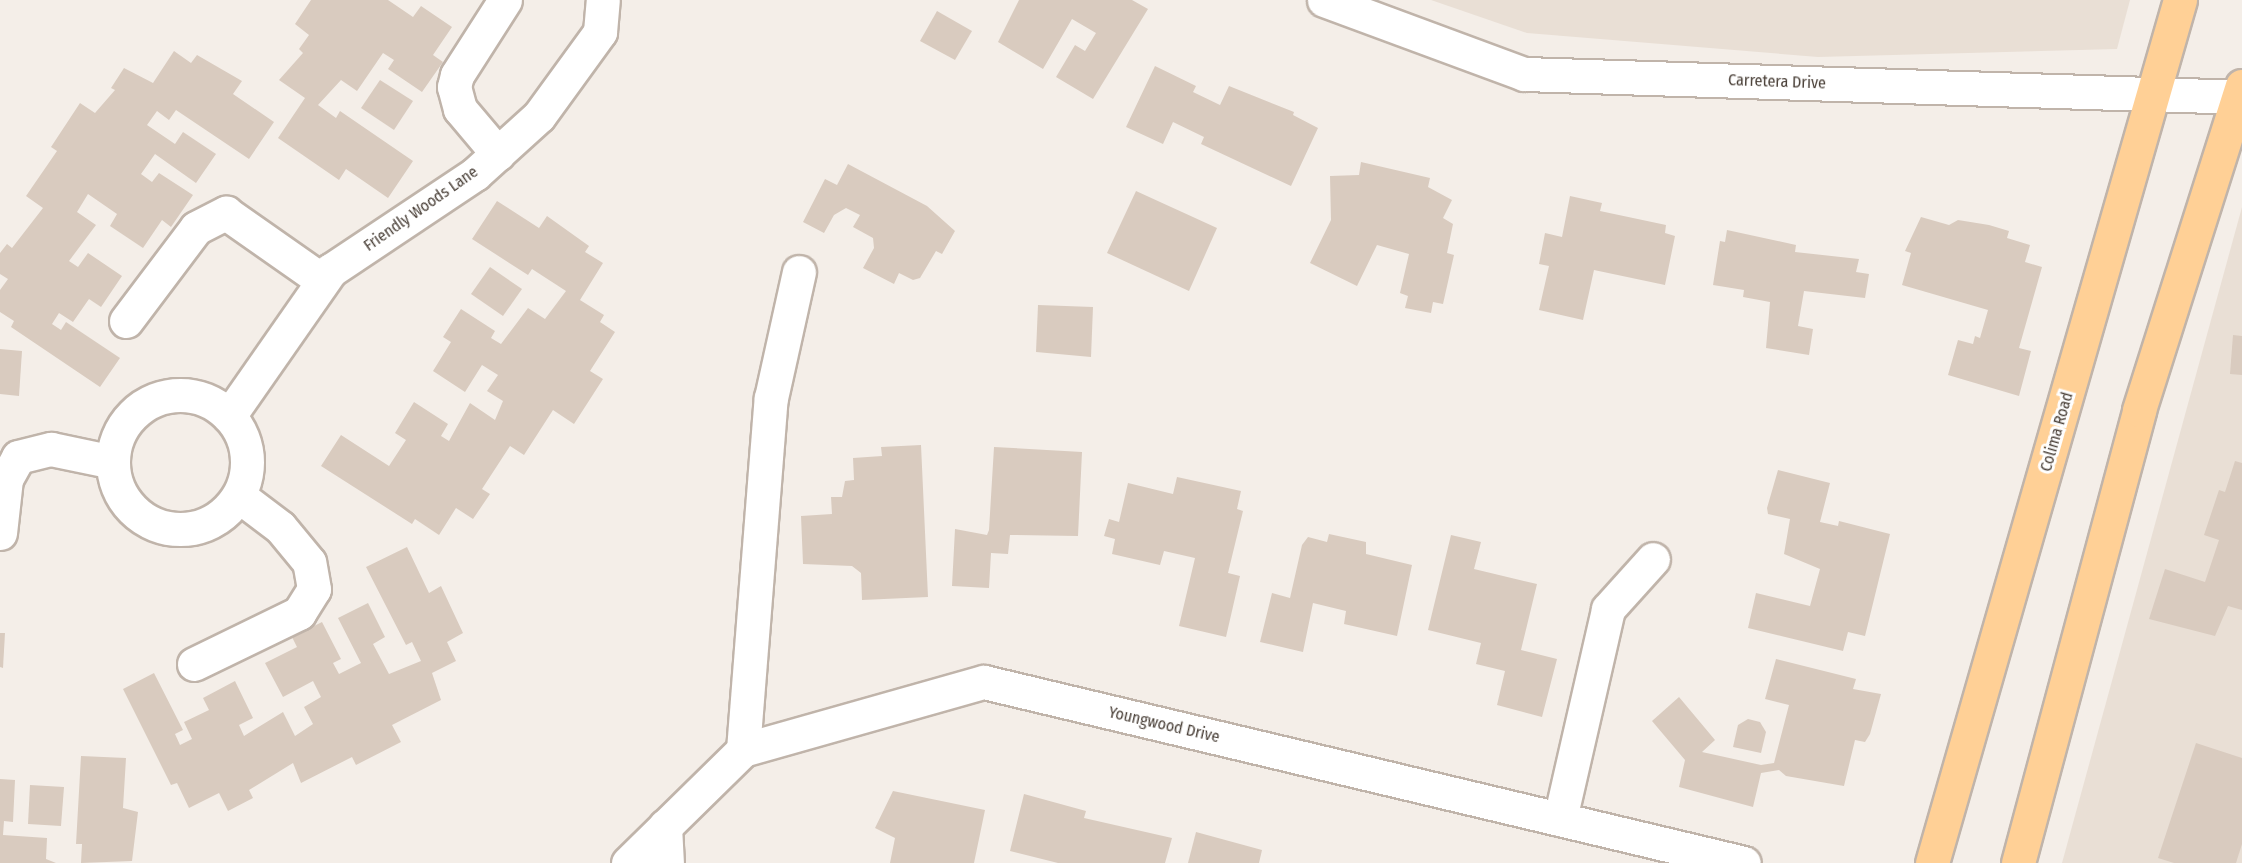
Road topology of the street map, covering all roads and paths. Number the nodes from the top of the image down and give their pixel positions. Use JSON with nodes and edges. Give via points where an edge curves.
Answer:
{"nodes":[{"id":1,"x":505,"y":0,"type":"edge"},
{"id":2,"x":603,"y":0,"type":"edge"},
{"id":3,"x":1324,"y":0,"type":"edge"},
{"id":4,"x":2180,"y":0,"type":"edge"},
{"id":5,"x":2241,"y":93,"type":"edge"},
{"id":6,"x":2155,"y":94,"type":"junction"},
{"id":7,"x":498,"y":153,"type":"junction"},
{"id":8,"x":799,"y":272,"type":"dead end"},
{"id":9,"x":323,"y":281,"type":"junction"},
{"id":10,"x":126,"y":321,"type":"dead end"},
{"id":11,"x":229,"y":416,"type":"junction"},
{"id":12,"x":113,"y":462,"type":"junction"},
{"id":13,"x":238,"y":496,"type":"junction"},
{"id":14,"x":0,"y":533,"type":"edge"},
{"id":15,"x":1653,"y":559,"type":"dead end"},
{"id":16,"x":194,"y":664,"type":"dead end"},
{"id":17,"x":743,"y":750,"type":"junction"},
{"id":18,"x":1560,"y":819,"type":"junction"},
{"id":19,"x":665,"y":826,"type":"junction"},
{"id":20,"x":627,"y":863,"type":"edge"},
{"id":21,"x":667,"y":863,"type":"edge"},
{"id":22,"x":1744,"y":863,"type":"edge"},
{"id":23,"x":1932,"y":863,"type":"edge"},
{"id":24,"x":2018,"y":863,"type":"edge"}],
"edges":[{"from":1,"to":7,"type":"street","via":[[457,75],[454,87],[460,109]]},
{"from":2,"to":7,"type":"street","name":"Friendly Woods Lane","via":[[600,32],[539,116]]},
{"from":3,"to":6,"type":"street","name":"Carretera Drive","via":[[1524,74]]},
{"from":4,"to":6,"type":"main road","name":"Colima Road"},
{"from":5,"to":6,"type":"street","name":"Carretera Drive"},
{"from":5,"to":24,"type":"main road","via":[[2139,410]]},
{"from":6,"to":23,"type":"main road","name":"Colima Road"},
{"from":7,"to":9,"type":"street","name":"Friendly Woods Lane","via":[[409,220],[331,270]]},
{"from":8,"to":17,"type":"street","via":[[771,398]]},
{"from":9,"to":10,"type":"street","via":[[226,213],[196,228]]},
{"from":9,"to":11,"type":"street","name":"Friendly Woods Lane"},
{"from":11,"to":12,"type":"street","via":[[211,403],[190,396],[167,396],[146,405],[129,420],[117,440]]},
{"from":11,"to":13,"type":"street","via":[[248,454],[247,476]]},
{"from":12,"to":13,"type":"street","via":[[126,501],[160,526],[183,529],[205,525],[224,513]]},
{"from":12,"to":14,"type":"street","via":[[51,449],[18,457],[6,479]]},
{"from":13,"to":16,"type":"street","via":[[279,528],[309,562],[314,589],[299,613]]},
{"from":15,"to":18,"type":"street","via":[[1608,609]]},
{"from":17,"to":18,"type":"street","name":"Youngwood Drive","via":[[984,682]]},
{"from":17,"to":19,"type":"street","name":"Youngwood Drive"},
{"from":18,"to":22,"type":"street","name":"Youngwood Drive"},
{"from":19,"to":20,"type":"street","name":"Youngwood Drive"},
{"from":19,"to":21,"type":"street"}]}
